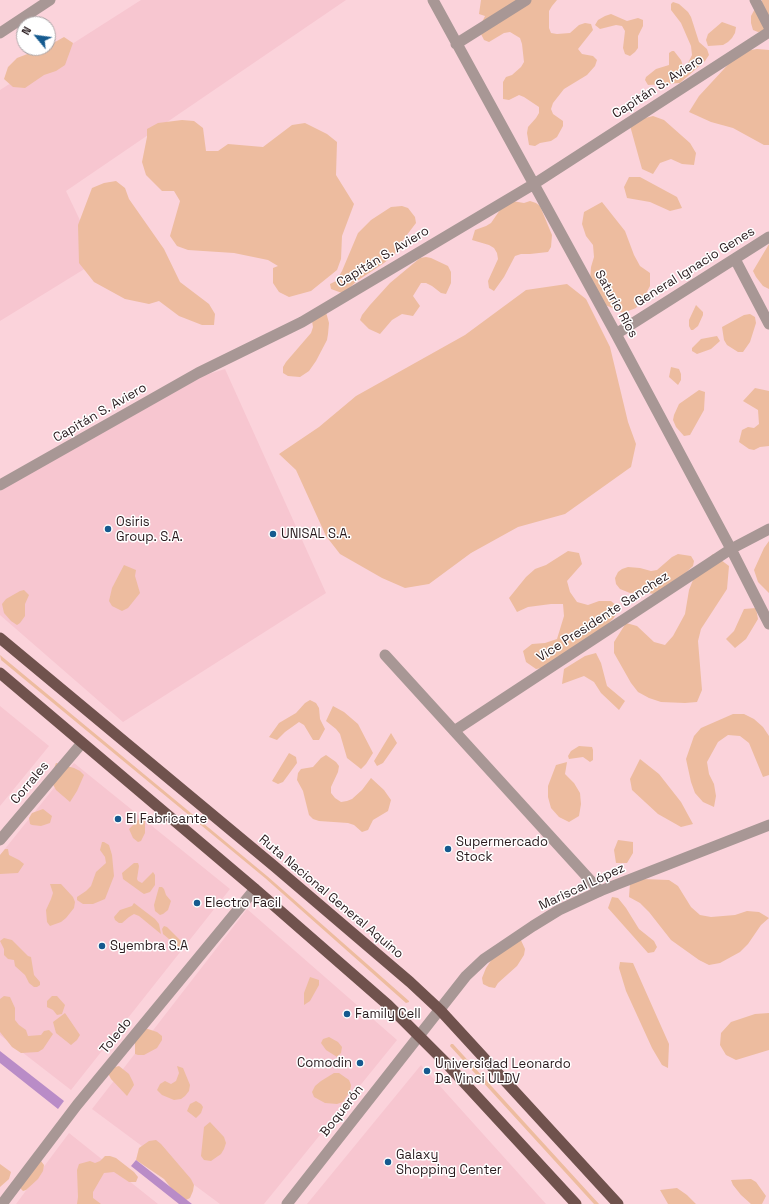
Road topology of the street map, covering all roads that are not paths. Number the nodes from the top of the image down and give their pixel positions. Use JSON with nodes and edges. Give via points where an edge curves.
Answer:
{"nodes":[{"id":1,"x":50,"y":0,"type":"edge"},
{"id":2,"x":433,"y":0,"type":"edge"},
{"id":3,"x":526,"y":0,"type":"edge"},
{"id":4,"x":755,"y":0,"type":"edge"},
{"id":5,"x":769,"y":27,"type":"edge"},
{"id":6,"x":769,"y":32,"type":"edge"},
{"id":7,"x":0,"y":33,"type":"edge"},
{"id":8,"x":456,"y":44,"type":"junction"},
{"id":9,"x":534,"y":184,"type":"junction"},
{"id":10,"x":769,"y":237,"type":"edge"},
{"id":11,"x":735,"y":259,"type":"junction"},
{"id":12,"x":769,"y":324,"type":"edge"},
{"id":13,"x":616,"y":334,"type":"junction"},
{"id":14,"x":0,"y":485,"type":"edge"},
{"id":15,"x":769,"y":529,"type":"edge"},
{"id":16,"x":731,"y":549,"type":"junction"},
{"id":17,"x":769,"y":624,"type":"edge"},
{"id":18,"x":0,"y":638,"type":"edge"},
{"id":19,"x":385,"y":655,"type":"dead end"},
{"id":20,"x":0,"y":673,"type":"edge"},
{"id":21,"x":454,"y":731,"type":"junction"},
{"id":22,"x":82,"y":743,"type":"junction"},
{"id":23,"x":769,"y":825,"type":"edge"},
{"id":24,"x":0,"y":840,"type":"edge"},
{"id":25,"x":255,"y":889,"type":"junction"},
{"id":26,"x":600,"y":891,"type":"junction"},
{"id":27,"x":440,"y":1010,"type":"junction"},
{"id":28,"x":419,"y":1036,"type":"junction"},
{"id":29,"x":2,"y":1204,"type":"edge"},
{"id":30,"x":287,"y":1204,"type":"edge"},
{"id":31,"x":576,"y":1204,"type":"edge"},
{"id":32,"x":618,"y":1204,"type":"edge"}],
"edges":[{"from":1,"to":7,"type":"street"},
{"from":2,"to":8,"type":"street","name":"Saturio Ríos"},
{"from":3,"to":8,"type":"street"},
{"from":4,"to":5,"type":"street"},
{"from":6,"to":9,"type":"street","name":"Capitán S. Aviero"},
{"from":8,"to":9,"type":"street","name":"Saturio Ríos"},
{"from":9,"to":13,"type":"street","name":"Saturio Ríos"},
{"from":9,"to":14,"type":"street","name":"Capitán S. Aviero","via":[[302,322],[198,373]]},
{"from":10,"to":11,"type":"street","name":"General Ignacio Genes"},
{"from":11,"to":12,"type":"street"},
{"from":11,"to":13,"type":"street","name":"General Ignacio Genes"},
{"from":13,"to":16,"type":"street","name":"Saturio Ríos"},
{"from":15,"to":16,"type":"street","name":"Vice Presidente Sanchez"},
{"from":16,"to":17,"type":"street","name":"Saturio Ríos"},
{"from":16,"to":21,"type":"street","name":"Vice Presidente Sanchez"},
{"from":18,"to":27,"type":"highway","name":"Ruta Nacional General Aquino","via":[[280,871]]},
{"from":19,"to":21,"type":"street"},
{"from":20,"to":22,"type":"highway"},
{"from":21,"to":26,"type":"street"},
{"from":22,"to":24,"type":"street","name":"Corrales"},
{"from":22,"to":25,"type":"highway"},
{"from":23,"to":26,"type":"street","name":"Mariscal López"},
{"from":25,"to":28,"type":"highway","via":[[388,1005]]},
{"from":25,"to":29,"type":"street","name":"Toledo","via":[[77,1105]]},
{"from":26,"to":27,"type":"street","name":"Mariscal López","via":[[559,910],[484,959],[466,976]]},
{"from":27,"to":28,"type":"street","name":"Mariscal López"},
{"from":27,"to":32,"type":"highway","name":"Ruta Nacional General Aquino"},
{"from":28,"to":30,"type":"street","name":"Boquerón"},
{"from":28,"to":31,"type":"highway"}]}
